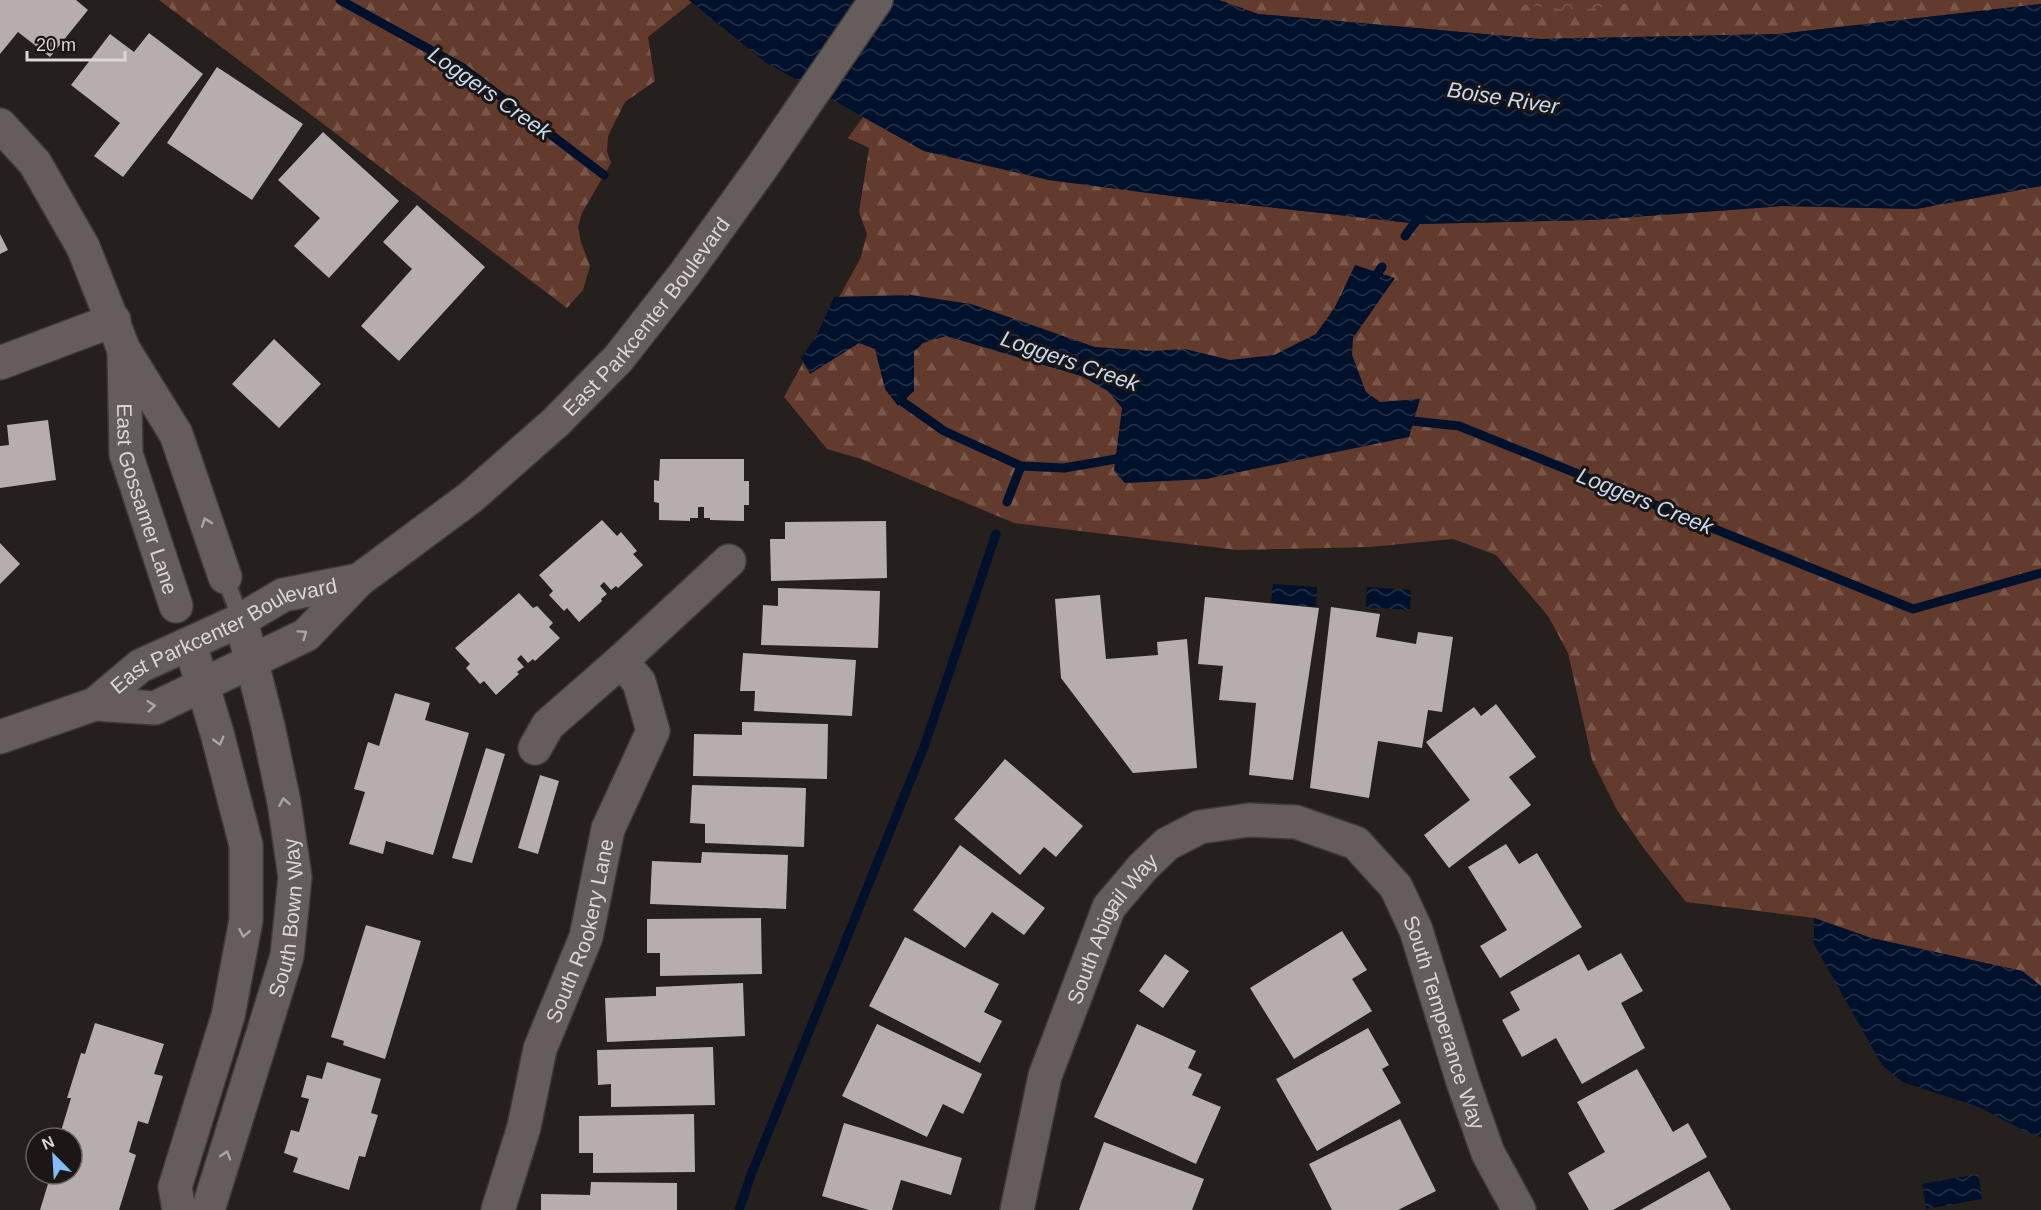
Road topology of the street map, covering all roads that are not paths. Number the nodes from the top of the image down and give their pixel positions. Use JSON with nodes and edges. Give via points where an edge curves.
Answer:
{"nodes":[{"id":1,"x":876,"y":0,"type":"edge"},
{"id":2,"x":0,"y":125,"type":"edge"},
{"id":3,"x":119,"y":335,"type":"junction"},
{"id":4,"x":0,"y":363,"type":"edge"},
{"id":5,"x":729,"y":561,"type":"dead end"},
{"id":6,"x":225,"y":577,"type":"joint"},
{"id":7,"x":359,"y":580,"type":"junction"},
{"id":8,"x":176,"y":606,"type":"joint"},
{"id":9,"x":241,"y":620,"type":"junction"},
{"id":10,"x":190,"y":644,"type":"junction"},
{"id":11,"x":252,"y":661,"type":"junction"},
{"id":12,"x":621,"y":661,"type":"junction"},
{"id":13,"x":202,"y":685,"type":"junction"},
{"id":14,"x":95,"y":704,"type":"junction"},
{"id":15,"x":0,"y":737,"type":"edge"},
{"id":16,"x":535,"y":748,"type":"dead end"},
{"id":17,"x":1356,"y":843,"type":"joint"},
{"id":18,"x":179,"y":1210,"type":"edge"},
{"id":19,"x":208,"y":1210,"type":"edge"},
{"id":20,"x":498,"y":1210,"type":"edge"},
{"id":21,"x":1017,"y":1210,"type":"edge"},
{"id":22,"x":1519,"y":1210,"type":"edge"}],
"edges":[{"from":1,"to":7,"type":"street","name":"East Parkcenter Boulevard","via":[[684,275],[618,359],[556,422],[471,497]]},
{"from":2,"to":3,"type":"street","name":"East Gossamer Lane","via":[[35,164],[78,237]]},
{"from":3,"to":4,"type":"street"},
{"from":6,"to":3,"type":"street","name":"East Gossamer Lane","one_way":true,"via":[[176,434]]},
{"from":3,"to":8,"type":"street","name":"East Gossamer Lane","via":[[126,454]]},
{"from":5,"to":12,"type":"street"},
{"from":6,"to":9,"type":"lane","name":"East Gossamer Lane"},
{"from":7,"to":9,"type":"street","name":"East Parkcenter Boulevard","via":[[284,595]]},
{"from":11,"to":7,"type":"street","name":"East Parkcenter Boulevard","one_way":true,"via":[[306,635]]},
{"from":8,"to":10,"type":"lane","name":"East Gossamer Lane"},
{"from":9,"to":10,"type":"street","name":"East Parkcenter Boulevard"},
{"from":9,"to":11,"type":"street","name":"South Bown Way"},
{"from":10,"to":13,"type":"street","name":"South Bown Way"},
{"from":10,"to":14,"type":"street","name":"East Parkcenter Boulevard","via":[[140,666]]},
{"from":11,"to":13,"type":"street","name":"East Parkcenter Boulevard"},
{"from":19,"to":11,"type":"street","name":"South Bown Way","one_way":true,"via":[[287,956],[295,877],[284,802]]},
{"from":12,"to":16,"type":"street","via":[[548,725]]},
{"from":12,"to":20,"type":"street","name":"South Rookery Lane","via":[[639,682],[652,731],[608,829],[586,937],[540,1049],[524,1126]]},
{"from":14,"to":13,"type":"street","name":"East Parkcenter Boulevard","one_way":true,"via":[[155,708]]},
{"from":13,"to":18,"type":"street","name":"South Bown Way","one_way":true,"via":[[246,845],[246,920],[228,1016],[175,1187]]},
{"from":14,"to":15,"type":"street","name":"East Parkcenter Boulevard"},
{"from":17,"to":21,"type":"street","name":"South Abigail Way","via":[[1296,822],[1249,820],[1200,826],[1167,844],[1143,867],[1109,907],[1046,1076]]},
{"from":17,"to":22,"type":"street","name":"South Temperance Way","via":[[1396,887],[1416,930],[1488,1153]]}]}
